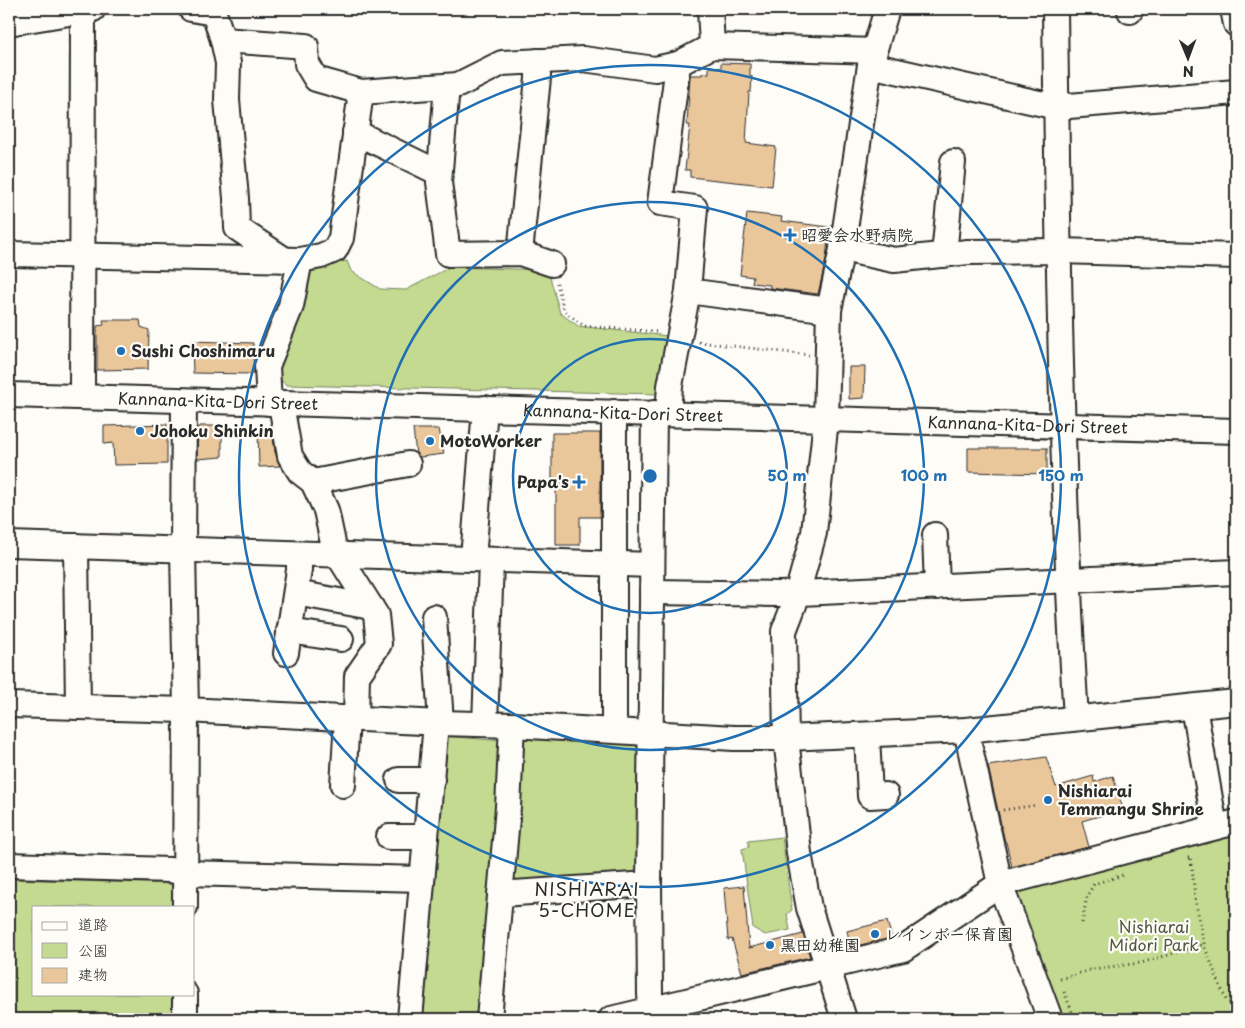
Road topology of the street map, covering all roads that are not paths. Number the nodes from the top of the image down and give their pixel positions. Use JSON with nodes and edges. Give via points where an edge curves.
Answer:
{"nodes":[{"id":1,"x":191,"y":9,"type":"edge"},
{"id":2,"x":710,"y":9,"type":"edge"},
{"id":3,"x":887,"y":9,"type":"edge"},
{"id":4,"x":1055,"y":9,"type":"edge"},
{"id":5,"x":1234,"y":9,"type":"edge"},
{"id":6,"x":88,"y":10,"type":"edge"},
{"id":7,"x":215,"y":11,"type":"edge"},
{"id":8,"x":32,"y":14,"type":"edge"},
{"id":9,"x":9,"y":23,"type":"edge"},
{"id":10,"x":1236,"y":24,"type":"edge"},
{"id":11,"x":223,"y":40,"type":"junction"},
{"id":12,"x":712,"y":46,"type":"junction"},
{"id":13,"x":873,"y":58,"type":"junction"},
{"id":14,"x":538,"y":61,"type":"junction"},
{"id":15,"x":678,"y":64,"type":"junction"},
{"id":16,"x":447,"y":86,"type":"junction"},
{"id":17,"x":362,"y":92,"type":"junction"},
{"id":18,"x":1236,"y":92,"type":"edge"},
{"id":19,"x":1057,"y":107,"type":"junction"},
{"id":20,"x":355,"y":132,"type":"junction"},
{"id":21,"x":953,"y":162,"type":"dead end"},
{"id":22,"x":439,"y":173,"type":"junction"},
{"id":23,"x":842,"y":249,"type":"junction"},
{"id":24,"x":1059,"y":251,"type":"junction"},
{"id":25,"x":520,"y":253,"type":"junction"},
{"id":26,"x":9,"y":254,"type":"edge"},
{"id":27,"x":944,"y":255,"type":"junction"},
{"id":28,"x":82,"y":256,"type":"junction"},
{"id":29,"x":1236,"y":256,"type":"edge"},
{"id":30,"x":293,"y":260,"type":"junction"},
{"id":31,"x":552,"y":264,"type":"dead end"},
{"id":32,"x":688,"y":291,"type":"junction"},
{"id":33,"x":829,"y":310,"type":"junction"},
{"id":34,"x":9,"y":395,"type":"edge"},
{"id":35,"x":82,"y":397,"type":"junction"},
{"id":36,"x":184,"y":401,"type":"junction"},
{"id":37,"x":275,"y":404,"type":"junction"},
{"id":38,"x":485,"y":408,"type":"junction"},
{"id":39,"x":614,"y":412,"type":"junction"},
{"id":40,"x":661,"y":413,"type":"junction"},
{"id":41,"x":826,"y":419,"type":"junction"},
{"id":42,"x":1063,"y":426,"type":"junction"},
{"id":43,"x":1236,"y":431,"type":"edge"},
{"id":44,"x":408,"y":464,"type":"dead end"},
{"id":45,"x":313,"y":482,"type":"junction"},
{"id":46,"x":935,"y":535,"type":"dead end"},
{"id":47,"x":9,"y":544,"type":"edge"},
{"id":48,"x":76,"y":546,"type":"junction"},
{"id":49,"x":183,"y":550,"type":"junction"},
{"id":50,"x":299,"y":554,"type":"junction"},
{"id":51,"x":338,"y":555,"type":"junction"},
{"id":52,"x":482,"y":560,"type":"junction"},
{"id":53,"x":615,"y":563,"type":"junction"},
{"id":54,"x":652,"y":565,"type":"junction"},
{"id":55,"x":1236,"y":572,"type":"edge"},
{"id":56,"x":1069,"y":581,"type":"junction"},
{"id":57,"x":938,"y":586,"type":"junction"},
{"id":58,"x":652,"y":592,"type":"junction"},
{"id":59,"x":296,"y":593,"type":"junction"},
{"id":60,"x":797,"y":593,"type":"junction"},
{"id":61,"x":371,"y":607,"type":"junction"},
{"id":62,"x":434,"y":617,"type":"dead end"},
{"id":63,"x":341,"y":639,"type":"dead end"},
{"id":64,"x":1236,"y":702,"type":"edge"},
{"id":65,"x":9,"y":705,"type":"edge"},
{"id":66,"x":78,"y":707,"type":"junction"},
{"id":67,"x":1194,"y":707,"type":"junction"},
{"id":68,"x":186,"y":710,"type":"junction"},
{"id":69,"x":1076,"y":718,"type":"junction"},
{"id":70,"x":351,"y":719,"type":"junction"},
{"id":71,"x":439,"y":723,"type":"junction"},
{"id":72,"x":485,"y":724,"type":"junction"},
{"id":73,"x":512,"y":725,"type":"junction"},
{"id":74,"x":614,"y":730,"type":"junction"},
{"id":75,"x":966,"y":730,"type":"junction"},
{"id":76,"x":652,"y":733,"type":"junction"},
{"id":77,"x":867,"y":735,"type":"junction"},
{"id":78,"x":786,"y":738,"type":"junction"},
{"id":79,"x":399,"y":780,"type":"dead end"},
{"id":80,"x":432,"y":780,"type":"junction"},
{"id":81,"x":343,"y":785,"type":"dead end"},
{"id":82,"x":886,"y":795,"type":"dead end"},
{"id":83,"x":1226,"y":824,"type":"edge"},
{"id":84,"x":389,"y":836,"type":"dead end"},
{"id":85,"x":426,"y":837,"type":"junction"},
{"id":86,"x":9,"y":865,"type":"edge"},
{"id":87,"x":185,"y":873,"type":"junction"},
{"id":88,"x":422,"y":879,"type":"junction"},
{"id":89,"x":649,"y":884,"type":"junction"},
{"id":90,"x":1000,"y":884,"type":"junction"},
{"id":91,"x":500,"y":894,"type":"junction"},
{"id":92,"x":185,"y":906,"type":"edge"},
{"id":93,"x":828,"y":967,"type":"junction"},
{"id":94,"x":185,"y":996,"type":"edge"},
{"id":95,"x":652,"y":1014,"type":"edge"},
{"id":96,"x":185,"y":1019,"type":"edge"},
{"id":97,"x":410,"y":1019,"type":"edge"},
{"id":98,"x":489,"y":1019,"type":"edge"},
{"id":99,"x":611,"y":1019,"type":"edge"},
{"id":100,"x":844,"y":1019,"type":"edge"},
{"id":101,"x":1050,"y":1019,"type":"edge"}],
"edges":[{"from":1,"to":7,"type":"street"},
{"from":2,"to":12,"type":"street"},
{"from":3,"to":13,"type":"street"},
{"from":4,"to":19,"type":"street"},
{"from":5,"to":10,"type":"street"},
{"from":6,"to":8,"type":"street"},
{"from":6,"to":28,"type":"street"},
{"from":7,"to":11,"type":"street"},
{"from":8,"to":9,"type":"street"},
{"from":11,"to":17,"type":"street","via":[[306,46],[307,64],[316,79]]},
{"from":11,"to":30,"type":"street","via":[[228,63],[227,100],[237,228]]},
{"from":12,"to":13,"type":"street"},
{"from":12,"to":15,"type":"street"},
{"from":13,"to":19,"type":"street"},
{"from":13,"to":23,"type":"street"},
{"from":14,"to":15,"type":"street","via":[[583,59],[655,69]]},
{"from":14,"to":16,"type":"street","via":[[502,62],[458,85]]},
{"from":14,"to":25,"type":"street"},
{"from":15,"to":32,"type":"street","via":[[660,203],[695,208]]},
{"from":16,"to":17,"type":"street"},
{"from":16,"to":22,"type":"street"},
{"from":17,"to":20,"type":"street"},
{"from":18,"to":19,"type":"street"},
{"from":19,"to":24,"type":"street"},
{"from":20,"to":22,"type":"street"},
{"from":20,"to":30,"type":"street","via":[[341,238],[335,250],[321,256]]},
{"from":21,"to":27,"type":"street"},
{"from":22,"to":25,"type":"street","via":[[448,254]]},
{"from":23,"to":27,"type":"street","via":[[894,260]]},
{"from":23,"to":33,"type":"street"},
{"from":24,"to":27,"type":"street"},
{"from":24,"to":29,"type":"street"},
{"from":24,"to":42,"type":"street"},
{"from":25,"to":31,"type":"street"},
{"from":26,"to":28,"type":"street"},
{"from":28,"to":30,"type":"street"},
{"from":28,"to":35,"type":"street"},
{"from":30,"to":37,"type":"street","via":[[291,306],[267,366]]},
{"from":32,"to":33,"type":"street"},
{"from":32,"to":40,"type":"street","via":[[670,386]]},
{"from":33,"to":41,"type":"street"},
{"from":34,"to":35,"type":"street","name":"Kannana-Kita-Dori Street"},
{"from":35,"to":36,"type":"street","name":"Kannana-Kita-Dori Street"},
{"from":36,"to":37,"type":"street","name":"Kannana-Kita-Dori Street"},
{"from":36,"to":49,"type":"street"},
{"from":37,"to":38,"type":"street","name":"Kannana-Kita-Dori Street"},
{"from":37,"to":45,"type":"street","via":[[290,456],[300,472]]},
{"from":38,"to":39,"type":"street","name":"Kannana-Kita-Dori Street"},
{"from":38,"to":52,"type":"street"},
{"from":39,"to":40,"type":"street","name":"Kannana-Kita-Dori Street"},
{"from":39,"to":53,"type":"street"},
{"from":40,"to":41,"type":"street","name":"Kannana-Kita-Dori Street"},
{"from":40,"to":54,"type":"street"},
{"from":41,"to":42,"type":"street","name":"Kannana-Kita-Dori Street"},
{"from":41,"to":60,"type":"street","via":[[814,533]]},
{"from":42,"to":43,"type":"street","name":"Kannana-Kita-Dori Street"},
{"from":42,"to":56,"type":"street"},
{"from":44,"to":45,"type":"street"},
{"from":45,"to":51,"type":"street","via":[[326,510]]},
{"from":46,"to":57,"type":"street"},
{"from":47,"to":48,"type":"street"},
{"from":48,"to":49,"type":"street"},
{"from":48,"to":66,"type":"street"},
{"from":49,"to":50,"type":"street"},
{"from":49,"to":68,"type":"street"},
{"from":50,"to":51,"type":"street"},
{"from":50,"to":59,"type":"street"},
{"from":51,"to":52,"type":"street"},
{"from":51,"to":61,"type":"street"},
{"from":52,"to":53,"type":"street"},
{"from":52,"to":72,"type":"street"},
{"from":53,"to":54,"type":"street"},
{"from":53,"to":74,"type":"street"},
{"from":54,"to":58,"type":"street"},
{"from":55,"to":56,"type":"street"},
{"from":56,"to":57,"type":"street"},
{"from":56,"to":69,"type":"street"},
{"from":57,"to":60,"type":"street"},
{"from":58,"to":60,"type":"street"},
{"from":58,"to":76,"type":"street"},
{"from":59,"to":61,"type":"street"},
{"from":59,"to":63,"type":"street","via":[[287,642]]},
{"from":60,"to":78,"type":"street","via":[[784,631]]},
{"from":61,"to":70,"type":"street","via":[[376,615],[379,644],[357,676]]},
{"from":62,"to":71,"type":"street"},
{"from":64,"to":67,"type":"street"},
{"from":65,"to":66,"type":"street"},
{"from":66,"to":68,"type":"street"},
{"from":67,"to":69,"type":"street"},
{"from":67,"to":83,"type":"street"},
{"from":68,"to":70,"type":"street"},
{"from":68,"to":87,"type":"street"},
{"from":69,"to":75,"type":"street"},
{"from":70,"to":71,"type":"street"},
{"from":70,"to":81,"type":"street"},
{"from":71,"to":72,"type":"street"},
{"from":71,"to":80,"type":"street"},
{"from":72,"to":73,"type":"street"},
{"from":73,"to":74,"type":"street"},
{"from":73,"to":91,"type":"street"},
{"from":74,"to":76,"type":"street"},
{"from":75,"to":77,"type":"street"},
{"from":75,"to":90,"type":"street"},
{"from":76,"to":78,"type":"street"},
{"from":76,"to":89,"type":"street"},
{"from":77,"to":78,"type":"street"},
{"from":77,"to":82,"type":"street","via":[[870,796]]},
{"from":78,"to":93,"type":"street","via":[[809,908]]},
{"from":79,"to":80,"type":"street"},
{"from":80,"to":85,"type":"street"},
{"from":83,"to":90,"type":"street"},
{"from":84,"to":85,"type":"street"},
{"from":85,"to":88,"type":"street"},
{"from":86,"to":87,"type":"street"},
{"from":87,"to":88,"type":"street"},
{"from":87,"to":92,"type":"street"},
{"from":88,"to":97,"type":"street"},
{"from":89,"to":91,"type":"street"},
{"from":89,"to":95,"type":"street"},
{"from":90,"to":93,"type":"street","via":[[903,949]]},
{"from":90,"to":101,"type":"street"},
{"from":91,"to":98,"type":"street"},
{"from":93,"to":95,"type":"street","via":[[678,1004]]},
{"from":93,"to":100,"type":"street"},
{"from":94,"to":96,"type":"street"},
{"from":95,"to":99,"type":"street"}]}
